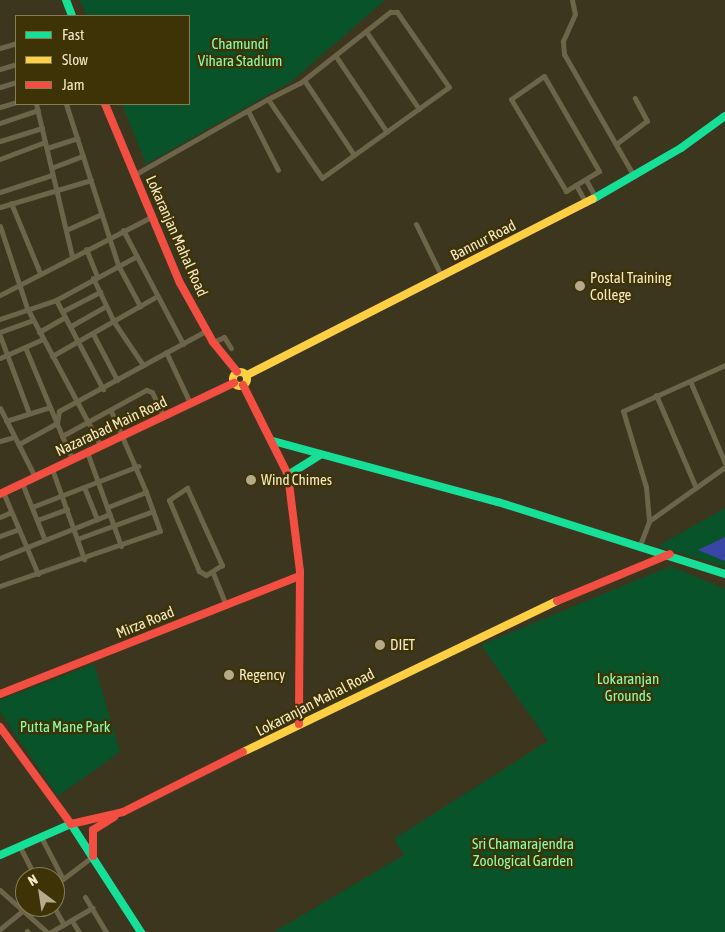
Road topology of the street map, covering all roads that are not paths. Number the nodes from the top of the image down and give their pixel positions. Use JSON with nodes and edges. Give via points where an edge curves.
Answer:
{"nodes":[{"id":1,"x":66,"y":0,"type":"edge"},
{"id":2,"x":572,"y":0,"type":"edge"},
{"id":3,"x":72,"y":15,"type":"edge"},
{"id":4,"x":366,"y":33,"type":"junction"},
{"id":5,"x":15,"y":43,"type":"edge"},
{"id":6,"x":0,"y":48,"type":"edge"},
{"id":7,"x":337,"y":58,"type":"junction"},
{"id":8,"x":15,"y":64,"type":"edge"},
{"id":9,"x":0,"y":69,"type":"edge"},
{"id":10,"x":304,"y":80,"type":"junction"},
{"id":11,"x":15,"y":82,"type":"edge"},
{"id":12,"x":0,"y":87,"type":"edge"},
{"id":13,"x":635,"y":98,"type":"dead end"},
{"id":14,"x":268,"y":99,"type":"junction"},
{"id":15,"x":15,"y":102,"type":"edge"},
{"id":16,"x":36,"y":105,"type":"edge"},
{"id":17,"x":66,"y":105,"type":"edge"},
{"id":18,"x":105,"y":105,"type":"edge"},
{"id":19,"x":0,"y":107,"type":"edge"},
{"id":20,"x":419,"y":109,"type":"junction"},
{"id":21,"x":38,"y":110,"type":"junction"},
{"id":22,"x":248,"y":111,"type":"junction"},
{"id":23,"x":725,"y":116,"type":"edge"},
{"id":24,"x":0,"y":123,"type":"edge"},
{"id":25,"x":42,"y":128,"type":"junction"},
{"id":26,"x":387,"y":132,"type":"junction"},
{"id":27,"x":77,"y":138,"type":"junction"},
{"id":28,"x":0,"y":141,"type":"edge"},
{"id":29,"x":616,"y":144,"type":"junction"},
{"id":30,"x":46,"y":145,"type":"junction"},
{"id":31,"x":354,"y":155,"type":"junction"},
{"id":32,"x":82,"y":156,"type":"junction"},
{"id":33,"x":0,"y":159,"type":"edge"},
{"id":34,"x":278,"y":170,"type":"dead end"},
{"id":35,"x":52,"y":171,"type":"junction"},
{"id":36,"x":134,"y":175,"type":"junction"},
{"id":37,"x":634,"y":176,"type":"junction"},
{"id":38,"x":90,"y":180,"type":"junction"},
{"id":39,"x":586,"y":180,"type":"junction"},
{"id":40,"x":576,"y":185,"type":"junction"},
{"id":41,"x":56,"y":190,"type":"junction"},
{"id":42,"x":0,"y":192,"type":"edge"},
{"id":43,"x":596,"y":198,"type":"junction"},
{"id":44,"x":12,"y":203,"type":"junction"},
{"id":45,"x":586,"y":203,"type":"junction"},
{"id":46,"x":0,"y":207,"type":"edge"},
{"id":47,"x":102,"y":214,"type":"junction"},
{"id":48,"x":151,"y":217,"type":"junction"},
{"id":49,"x":416,"y":224,"type":"dead end"},
{"id":50,"x":0,"y":226,"type":"edge"},
{"id":51,"x":66,"y":230,"type":"junction"},
{"id":52,"x":123,"y":230,"type":"junction"},
{"id":53,"x":109,"y":237,"type":"junction"},
{"id":54,"x":86,"y":249,"type":"junction"},
{"id":55,"x":72,"y":256,"type":"junction"},
{"id":56,"x":137,"y":256,"type":"junction"},
{"id":57,"x":118,"y":265,"type":"junction"},
{"id":58,"x":40,"y":273,"type":"junction"},
{"id":59,"x":95,"y":277,"type":"junction"},
{"id":60,"x":442,"y":277,"type":"junction"},
{"id":61,"x":20,"y":284,"type":"junction"},
{"id":62,"x":100,"y":292,"type":"junction"},
{"id":63,"x":0,"y":295,"type":"edge"},
{"id":64,"x":157,"y":296,"type":"junction"},
{"id":65,"x":56,"y":300,"type":"junction"},
{"id":66,"x":106,"y":306,"type":"junction"},
{"id":67,"x":140,"y":306,"type":"junction"},
{"id":68,"x":27,"y":308,"type":"junction"},
{"id":69,"x":64,"y":314,"type":"junction"},
{"id":70,"x":0,"y":319,"type":"edge"},
{"id":71,"x":33,"y":320,"type":"junction"},
{"id":72,"x":114,"y":322,"type":"junction"},
{"id":73,"x":71,"y":326,"type":"junction"},
{"id":74,"x":206,"y":331,"type":"junction"},
{"id":75,"x":39,"y":332,"type":"junction"},
{"id":76,"x":0,"y":334,"type":"edge"},
{"id":77,"x":93,"y":334,"type":"junction"},
{"id":78,"x":43,"y":339,"type":"junction"},
{"id":79,"x":79,"y":341,"type":"junction"},
{"id":80,"x":213,"y":342,"type":"junction"},
{"id":81,"x":183,"y":344,"type":"junction"},
{"id":82,"x":26,"y":347,"type":"junction"},
{"id":83,"x":231,"y":348,"type":"dead end"},
{"id":84,"x":166,"y":352,"type":"junction"},
{"id":85,"x":7,"y":355,"type":"junction"},
{"id":86,"x":52,"y":356,"type":"junction"},
{"id":87,"x":0,"y":358,"type":"edge"},
{"id":88,"x":143,"y":365,"type":"junction"},
{"id":89,"x":725,"y":365,"type":"edge"},
{"id":90,"x":237,"y":372,"type":"junction"},
{"id":91,"x":247,"y":375,"type":"junction"},
{"id":92,"x":117,"y":380,"type":"junction"},
{"id":93,"x":690,"y":381,"type":"junction"},
{"id":94,"x":234,"y":383,"type":"junction"},
{"id":95,"x":243,"y":385,"type":"junction"},
{"id":96,"x":103,"y":389,"type":"junction"},
{"id":97,"x":656,"y":395,"type":"junction"},
{"id":98,"x":190,"y":403,"type":"junction"},
{"id":99,"x":79,"y":404,"type":"junction"},
{"id":100,"x":50,"y":407,"type":"junction"},
{"id":101,"x":0,"y":408,"type":"edge"},
{"id":102,"x":111,"y":411,"type":"junction"},
{"id":103,"x":30,"y":413,"type":"junction"},
{"id":104,"x":163,"y":416,"type":"junction"},
{"id":105,"x":6,"y":420,"type":"junction"},
{"id":106,"x":88,"y":422,"type":"junction"},
{"id":107,"x":57,"y":423,"type":"junction"},
{"id":108,"x":123,"y":434,"type":"junction"},
{"id":109,"x":14,"y":436,"type":"junction"},
{"id":110,"x":62,"y":436,"type":"junction"},
{"id":111,"x":0,"y":440,"type":"edge"},
{"id":112,"x":273,"y":441,"type":"junction"},
{"id":113,"x":19,"y":444,"type":"junction"},
{"id":114,"x":100,"y":446,"type":"junction"},
{"id":115,"x":87,"y":452,"type":"junction"},
{"id":116,"x":320,"y":455,"type":"junction"},
{"id":117,"x":72,"y":458,"type":"junction"},
{"id":118,"x":725,"y":462,"type":"edge"},
{"id":119,"x":138,"y":466,"type":"junction"},
{"id":120,"x":725,"y":467,"type":"edge"},
{"id":121,"x":52,"y":469,"type":"junction"},
{"id":122,"x":288,"y":475,"type":"junction"},
{"id":123,"x":35,"y":477,"type":"junction"},
{"id":124,"x":100,"y":481,"type":"junction"},
{"id":125,"x":22,"y":483,"type":"junction"},
{"id":126,"x":84,"y":487,"type":"junction"},
{"id":127,"x":696,"y":488,"type":"junction"},
{"id":128,"x":146,"y":492,"type":"junction"},
{"id":129,"x":1,"y":493,"type":"edge"},
{"id":130,"x":63,"y":495,"type":"junction"},
{"id":131,"x":108,"y":507,"type":"junction"},
{"id":132,"x":32,"y":508,"type":"junction"},
{"id":133,"x":67,"y":509,"type":"junction"},
{"id":134,"x":153,"y":511,"type":"junction"},
{"id":135,"x":11,"y":512,"type":"junction"},
{"id":136,"x":110,"y":514,"type":"junction"},
{"id":137,"x":0,"y":517,"type":"edge"},
{"id":138,"x":97,"y":519,"type":"junction"},
{"id":139,"x":37,"y":520,"type":"junction"},
{"id":140,"x":649,"y":521,"type":"junction"},
{"id":141,"x":114,"y":525,"type":"junction"},
{"id":142,"x":74,"y":528,"type":"junction"},
{"id":143,"x":19,"y":529,"type":"junction"},
{"id":144,"x":0,"y":536,"type":"edge"},
{"id":145,"x":44,"y":538,"type":"junction"},
{"id":146,"x":77,"y":539,"type":"junction"},
{"id":147,"x":640,"y":545,"type":"junction"},
{"id":148,"x":121,"y":546,"type":"junction"},
{"id":149,"x":26,"y":547,"type":"junction"},
{"id":150,"x":670,"y":554,"type":"junction"},
{"id":151,"x":0,"y":558,"type":"edge"},
{"id":152,"x":84,"y":559,"type":"junction"},
{"id":153,"x":213,"y":573,"type":"junction"},
{"id":154,"x":38,"y":574,"type":"junction"},
{"id":155,"x":725,"y":574,"type":"edge"},
{"id":156,"x":300,"y":576,"type":"junction"},
{"id":157,"x":0,"y":586,"type":"edge"},
{"id":158,"x":226,"y":605,"type":"junction"},
{"id":159,"x":0,"y":694,"type":"edge"},
{"id":160,"x":300,"y":724,"type":"junction"},
{"id":161,"x":0,"y":726,"type":"edge"},
{"id":162,"x":123,"y":812,"type":"junction"},
{"id":163,"x":71,"y":824,"type":"junction"},
{"id":164,"x":41,"y":837,"type":"junction"},
{"id":165,"x":20,"y":847,"type":"junction"},
{"id":166,"x":0,"y":855,"type":"edge"},
{"id":167,"x":93,"y":856,"type":"junction"},
{"id":168,"x":30,"y":867,"type":"edge"},
{"id":169,"x":57,"y":867,"type":"edge"},
{"id":170,"x":65,"y":877,"type":"edge"},
{"id":171,"x":0,"y":890,"type":"edge"},
{"id":172,"x":85,"y":897,"type":"dead end"},
{"id":173,"x":15,"y":905,"type":"edge"},
{"id":174,"x":92,"y":908,"type":"junction"},
{"id":175,"x":15,"y":916,"type":"edge"},
{"id":176,"x":28,"y":917,"type":"edge"},
{"id":177,"x":59,"y":917,"type":"edge"},
{"id":178,"x":72,"y":921,"type":"junction"},
{"id":179,"x":63,"y":924,"type":"junction"},
{"id":180,"x":0,"y":929,"type":"edge"},
{"id":181,"x":47,"y":932,"type":"edge"},
{"id":182,"x":51,"y":932,"type":"edge"},
{"id":183,"x":78,"y":932,"type":"edge"},
{"id":184,"x":106,"y":932,"type":"edge"},
{"id":185,"x":141,"y":932,"type":"edge"}],
"edges":[{"from":1,"to":3,"type":"main road"},
{"from":2,"to":29,"type":"street","via":[[576,14],[563,41],[564,54]]},
{"from":4,"to":7,"type":"street"},
{"from":4,"to":20,"type":"street"},
{"from":4,"to":20,"type":"street","via":[[386,14],[397,12],[448,84],[444,94]]},
{"from":5,"to":6,"type":"street"},
{"from":7,"to":10,"type":"street"},
{"from":7,"to":26,"type":"street"},
{"from":8,"to":9,"type":"street"},
{"from":10,"to":14,"type":"street"},
{"from":10,"to":31,"type":"street"},
{"from":11,"to":12,"type":"street"},
{"from":13,"to":29,"type":"street","via":[[647,121]]},
{"from":14,"to":22,"type":"street"},
{"from":14,"to":31,"type":"street","via":[[320,177]]},
{"from":15,"to":19,"type":"street"},
{"from":16,"to":21,"type":"street"},
{"from":17,"to":27,"type":"street"},
{"from":18,"to":36,"type":"main road","name":"Lokaranjan Mahal Road"},
{"from":20,"to":26,"type":"street"},
{"from":21,"to":24,"type":"street"},
{"from":21,"to":25,"type":"street"},
{"from":22,"to":34,"type":"street"},
{"from":22,"to":36,"type":"street"},
{"from":23,"to":37,"type":"main road","name":"Bannur Road"},
{"from":25,"to":28,"type":"street"},
{"from":25,"to":30,"type":"street"},
{"from":26,"to":31,"type":"street"},
{"from":27,"to":30,"type":"street"},
{"from":27,"to":32,"type":"street"},
{"from":29,"to":37,"type":"street"},
{"from":30,"to":33,"type":"street"},
{"from":30,"to":35,"type":"street"},
{"from":32,"to":35,"type":"street"},
{"from":32,"to":38,"type":"street"},
{"from":35,"to":41,"type":"street"},
{"from":35,"to":42,"type":"street"},
{"from":36,"to":48,"type":"main road","name":"Lokaranjan Mahal Road"},
{"from":37,"to":43,"type":"main road","name":"Bannur Road"},
{"from":38,"to":41,"type":"street"},
{"from":38,"to":47,"type":"street"},
{"from":39,"to":40,"type":"street"},
{"from":39,"to":40,"type":"street","via":[[599,171],[548,80],[542,76],[512,98],[562,190]]},
{"from":39,"to":43,"type":"street"},
{"from":40,"to":45,"type":"street"},
{"from":41,"to":44,"type":"street"},
{"from":41,"to":51,"type":"street"},
{"from":43,"to":45,"type":"main road","name":"Bannur Road"},
{"from":44,"to":46,"type":"street"},
{"from":44,"to":58,"type":"street"},
{"from":45,"to":60,"type":"main road","name":"Bannur Road"},
{"from":47,"to":51,"type":"street"},
{"from":47,"to":53,"type":"street"},
{"from":48,"to":52,"type":"street"},
{"from":48,"to":74,"type":"main road","name":"Lokaranjan Mahal Road"},
{"from":49,"to":60,"type":"street"},
{"from":50,"to":61,"type":"street"},
{"from":51,"to":55,"type":"street"},
{"from":52,"to":53,"type":"street"},
{"from":52,"to":56,"type":"street"},
{"from":53,"to":54,"type":"street"},
{"from":53,"to":57,"type":"street"},
{"from":54,"to":55,"type":"street"},
{"from":54,"to":59,"type":"street"},
{"from":55,"to":58,"type":"street"},
{"from":56,"to":57,"type":"street"},
{"from":56,"to":64,"type":"street"},
{"from":57,"to":59,"type":"street"},
{"from":57,"to":67,"type":"street"},
{"from":58,"to":61,"type":"street"},
{"from":59,"to":62,"type":"street"},
{"from":59,"to":65,"type":"street"},
{"from":60,"to":91,"type":"main road","name":"Bannur Road"},
{"from":61,"to":63,"type":"street"},
{"from":61,"to":68,"type":"street"},
{"from":62,"to":66,"type":"street"},
{"from":62,"to":69,"type":"street"},
{"from":64,"to":67,"type":"street"},
{"from":64,"to":81,"type":"street"},
{"from":65,"to":68,"type":"street"},
{"from":65,"to":69,"type":"street"},
{"from":66,"to":72,"type":"street"},
{"from":66,"to":73,"type":"street"},
{"from":67,"to":72,"type":"street"},
{"from":68,"to":70,"type":"street"},
{"from":68,"to":71,"type":"street"},
{"from":69,"to":73,"type":"street"},
{"from":69,"to":75,"type":"street"},
{"from":71,"to":75,"type":"street"},
{"from":71,"to":76,"type":"street"},
{"from":72,"to":77,"type":"street"},
{"from":72,"to":88,"type":"street"},
{"from":73,"to":79,"type":"street"},
{"from":74,"to":80,"type":"main road","name":"Lokaranjan Mahal Road"},
{"from":74,"to":81,"type":"street"},
{"from":75,"to":78,"type":"street"},
{"from":76,"to":85,"type":"street"},
{"from":77,"to":79,"type":"street"},
{"from":77,"to":92,"type":"street"},
{"from":78,"to":82,"type":"street"},
{"from":78,"to":86,"type":"street"},
{"from":79,"to":86,"type":"street"},
{"from":79,"to":96,"type":"street"},
{"from":80,"to":83,"type":"street","via":[[224,337]]},
{"from":80,"to":90,"type":"main road","name":"Lokaranjan Mahal Road"},
{"from":81,"to":84,"type":"street"},
{"from":82,"to":85,"type":"street"},
{"from":82,"to":100,"type":"street"},
{"from":84,"to":88,"type":"street"},
{"from":84,"to":98,"type":"street"},
{"from":85,"to":87,"type":"street"},
{"from":85,"to":103,"type":"street"},
{"from":86,"to":99,"type":"street"},
{"from":88,"to":92,"type":"street"},
{"from":89,"to":93,"type":"street"},
{"from":90,"to":91,"type":"main road"},
{"from":90,"to":94,"type":"main road"},
{"from":91,"to":95,"type":"main road"},
{"from":92,"to":96,"type":"street"},
{"from":93,"to":97,"type":"street"},
{"from":93,"to":118,"type":"street"},
{"from":94,"to":95,"type":"main road"},
{"from":94,"to":98,"type":"main road","name":"Nazarabad Main Road"},
{"from":95,"to":112,"type":"main road"},
{"from":96,"to":99,"type":"street"},
{"from":97,"to":127,"type":"street"},
{"from":97,"to":140,"type":"street","via":[[623,413],[646,484]]},
{"from":98,"to":104,"type":"main road","name":"Nazarabad Main Road"},
{"from":99,"to":106,"type":"street"},
{"from":99,"to":107,"type":"street","via":[[60,411]]},
{"from":100,"to":103,"type":"street"},
{"from":100,"to":107,"type":"street"},
{"from":101,"to":105,"type":"street"},
{"from":102,"to":104,"type":"street","via":[[150,390]]},
{"from":102,"to":106,"type":"street"},
{"from":102,"to":108,"type":"street"},
{"from":103,"to":105,"type":"street"},
{"from":104,"to":108,"type":"main road","name":"Nazarabad Main Road"},
{"from":105,"to":109,"type":"street"},
{"from":106,"to":110,"type":"street"},
{"from":106,"to":114,"type":"street"},
{"from":107,"to":110,"type":"street"},
{"from":107,"to":113,"type":"street"},
{"from":108,"to":114,"type":"main road","name":"Nazarabad Main Road"},
{"from":108,"to":119,"type":"street"},
{"from":109,"to":111,"type":"street"},
{"from":109,"to":113,"type":"street"},
{"from":110,"to":117,"type":"street"},
{"from":112,"to":116,"type":"main road"},
{"from":112,"to":122,"type":"main road"},
{"from":113,"to":123,"type":"street"},
{"from":114,"to":115,"type":"main road","name":"Nazarabad Main Road"},
{"from":115,"to":117,"type":"main road","name":"Nazarabad Main Road"},
{"from":115,"to":124,"type":"street"},
{"from":116,"to":122,"type":"main road"},
{"from":116,"to":147,"type":"main road"},
{"from":117,"to":121,"type":"main road","name":"Nazarabad Main Road"},
{"from":119,"to":124,"type":"street"},
{"from":119,"to":128,"type":"street"},
{"from":120,"to":127,"type":"street"},
{"from":121,"to":123,"type":"main road","name":"Nazarabad Main Road"},
{"from":121,"to":130,"type":"street"},
{"from":122,"to":156,"type":"main road"},
{"from":123,"to":125,"type":"main road","name":"Nazarabad Main Road"},
{"from":124,"to":126,"type":"street"},
{"from":124,"to":131,"type":"street"},
{"from":125,"to":129,"type":"main road","name":"Nazarabad Main Road"},
{"from":125,"to":132,"type":"street"},
{"from":126,"to":130,"type":"street"},
{"from":126,"to":138,"type":"street"},
{"from":127,"to":140,"type":"street"},
{"from":128,"to":131,"type":"street"},
{"from":128,"to":134,"type":"street"},
{"from":129,"to":135,"type":"street"},
{"from":130,"to":132,"type":"street"},
{"from":130,"to":133,"type":"street"},
{"from":131,"to":136,"type":"street"},
{"from":132,"to":139,"type":"street"},
{"from":133,"to":139,"type":"street"},
{"from":133,"to":142,"type":"street"},
{"from":134,"to":141,"type":"street"},
{"from":134,"to":148,"type":"street","via":[[160,532]]},
{"from":135,"to":137,"type":"street"},
{"from":135,"to":143,"type":"street"},
{"from":136,"to":138,"type":"street"},
{"from":136,"to":141,"type":"street"},
{"from":138,"to":142,"type":"street"},
{"from":139,"to":145,"type":"street"},
{"from":140,"to":147,"type":"street"},
{"from":141,"to":146,"type":"street"},
{"from":141,"to":148,"type":"street"},
{"from":142,"to":145,"type":"street"},
{"from":142,"to":146,"type":"street"},
{"from":143,"to":144,"type":"street"},
{"from":143,"to":149,"type":"street"},
{"from":145,"to":149,"type":"street"},
{"from":146,"to":152,"type":"street"},
{"from":147,"to":150,"type":"main road"},
{"from":148,"to":152,"type":"street"},
{"from":149,"to":151,"type":"street"},
{"from":149,"to":154,"type":"street"},
{"from":150,"to":155,"type":"main road"},
{"from":150,"to":160,"type":"main road","name":"Lokaranjan Mahal Road","via":[[640,563]]},
{"from":152,"to":154,"type":"street"},
{"from":153,"to":153,"type":"street","via":[[222,564],[187,488],[169,502],[200,573]]},
{"from":153,"to":158,"type":"street"},
{"from":154,"to":157,"type":"street"},
{"from":156,"to":158,"type":"main road","name":"Mirza Road"},
{"from":156,"to":160,"type":"main road"},
{"from":158,"to":159,"type":"main road","name":"Mirza Road"},
{"from":160,"to":162,"type":"main road","name":"Lokaranjan Mahal Road"},
{"from":161,"to":163,"type":"main road"},
{"from":162,"to":163,"type":"main road","name":"Lokaranjan Mahal Road"},
{"from":162,"to":167,"type":"main road","via":[[93,830]]},
{"from":163,"to":164,"type":"main road","name":"Lokaranjan Mahal Road"},
{"from":163,"to":167,"type":"main road"},
{"from":164,"to":165,"type":"main road","name":"Lokaranjan Mahal Road"},
{"from":164,"to":169,"type":"street"},
{"from":165,"to":166,"type":"main road","name":"Lokaranjan Mahal Road"},
{"from":165,"to":168,"type":"street"},
{"from":167,"to":170,"type":"street"},
{"from":167,"to":185,"type":"main road"},
{"from":171,"to":173,"type":"street"},
{"from":172,"to":174,"type":"street"},
{"from":174,"to":178,"type":"street"},
{"from":174,"to":184,"type":"street"},
{"from":175,"to":180,"type":"street"},
{"from":176,"to":181,"type":"street"},
{"from":177,"to":179,"type":"street"},
{"from":178,"to":179,"type":"street"},
{"from":178,"to":183,"type":"street"},
{"from":179,"to":182,"type":"street"}]}
